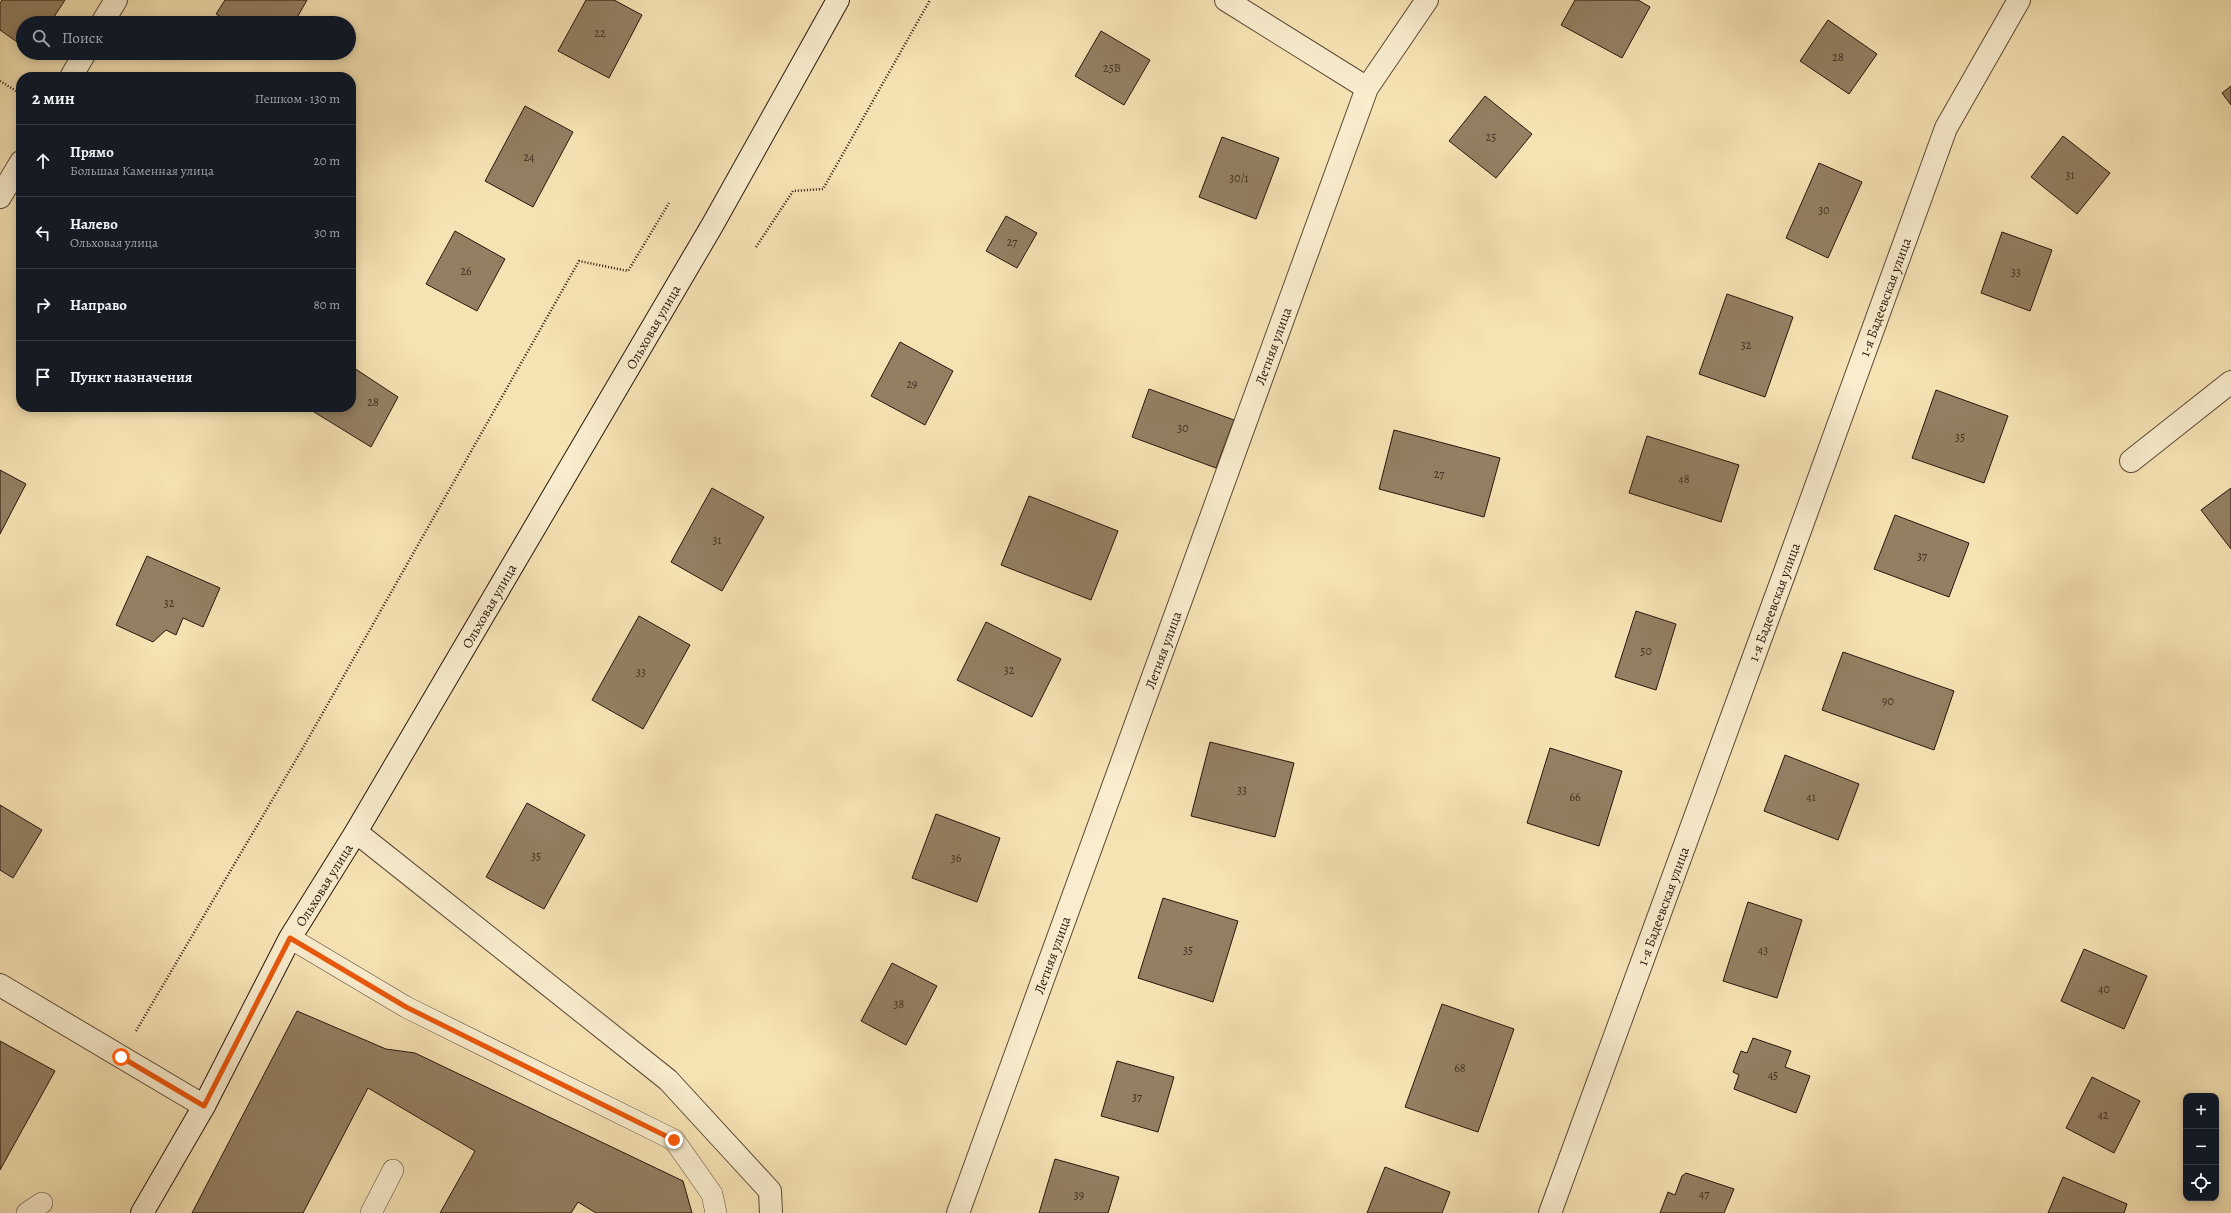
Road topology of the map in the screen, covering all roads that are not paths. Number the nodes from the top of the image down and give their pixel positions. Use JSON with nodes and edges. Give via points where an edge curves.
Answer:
{"nodes":[{"id":1,"x":116,"y":0,"type":"edge"},
{"id":2,"x":838,"y":0,"type":"edge"},
{"id":3,"x":1226,"y":0,"type":"edge"},
{"id":4,"x":1427,"y":0,"type":"edge"},
{"id":5,"x":2019,"y":0,"type":"edge"},
{"id":6,"x":106,"y":16,"type":"edge"},
{"id":7,"x":81,"y":60,"type":"edge"},
{"id":8,"x":74,"y":72,"type":"edge"},
{"id":9,"x":1367,"y":88,"type":"junction"},
{"id":10,"x":16,"y":171,"type":"edge"},
{"id":11,"x":0,"y":198,"type":"edge"},
{"id":12,"x":2231,"y":382,"type":"edge"},
{"id":13,"x":2131,"y":461,"type":"dead end"},
{"id":14,"x":356,"y":832,"type":"junction"},
{"id":15,"x":290,"y":938,"type":"junction"},
{"id":16,"x":0,"y":985,"type":"edge"},
{"id":17,"x":204,"y":1106,"type":"junction"},
{"id":18,"x":393,"y":1170,"type":"dead end"},
{"id":19,"x":142,"y":1213,"type":"edge"},
{"id":20,"x":372,"y":1213,"type":"edge"},
{"id":21,"x":716,"y":1213,"type":"edge"},
{"id":22,"x":771,"y":1213,"type":"edge"},
{"id":23,"x":958,"y":1213,"type":"edge"},
{"id":24,"x":1550,"y":1213,"type":"edge"}],
"edges":[{"from":1,"to":6,"type":"street"},
{"from":2,"to":14,"type":"street","name":"Ольховая улица","via":[[713,224]]},
{"from":3,"to":9,"type":"street"},
{"from":4,"to":9,"type":"street","name":"Летняя улица"},
{"from":5,"to":24,"type":"street","name":"1-я Бадеевская улица","via":[[1946,128]]},
{"from":7,"to":8,"type":"street"},
{"from":9,"to":23,"type":"street","name":"Летняя улица"},
{"from":10,"to":11,"type":"street"},
{"from":12,"to":13,"type":"street"},
{"from":14,"to":15,"type":"street","name":"Ольховая улица"},
{"from":14,"to":22,"type":"street","via":[[668,1080],[770,1191]]},
{"from":15,"to":17,"type":"street","name":"Ольховая улица"},
{"from":15,"to":21,"type":"lane","via":[[406,1007],[674,1140],[712,1194]]},
{"from":16,"to":17,"type":"street"},
{"from":17,"to":19,"type":"street","name":"Ольховая улица"},
{"from":18,"to":20,"type":"lane"}]}
